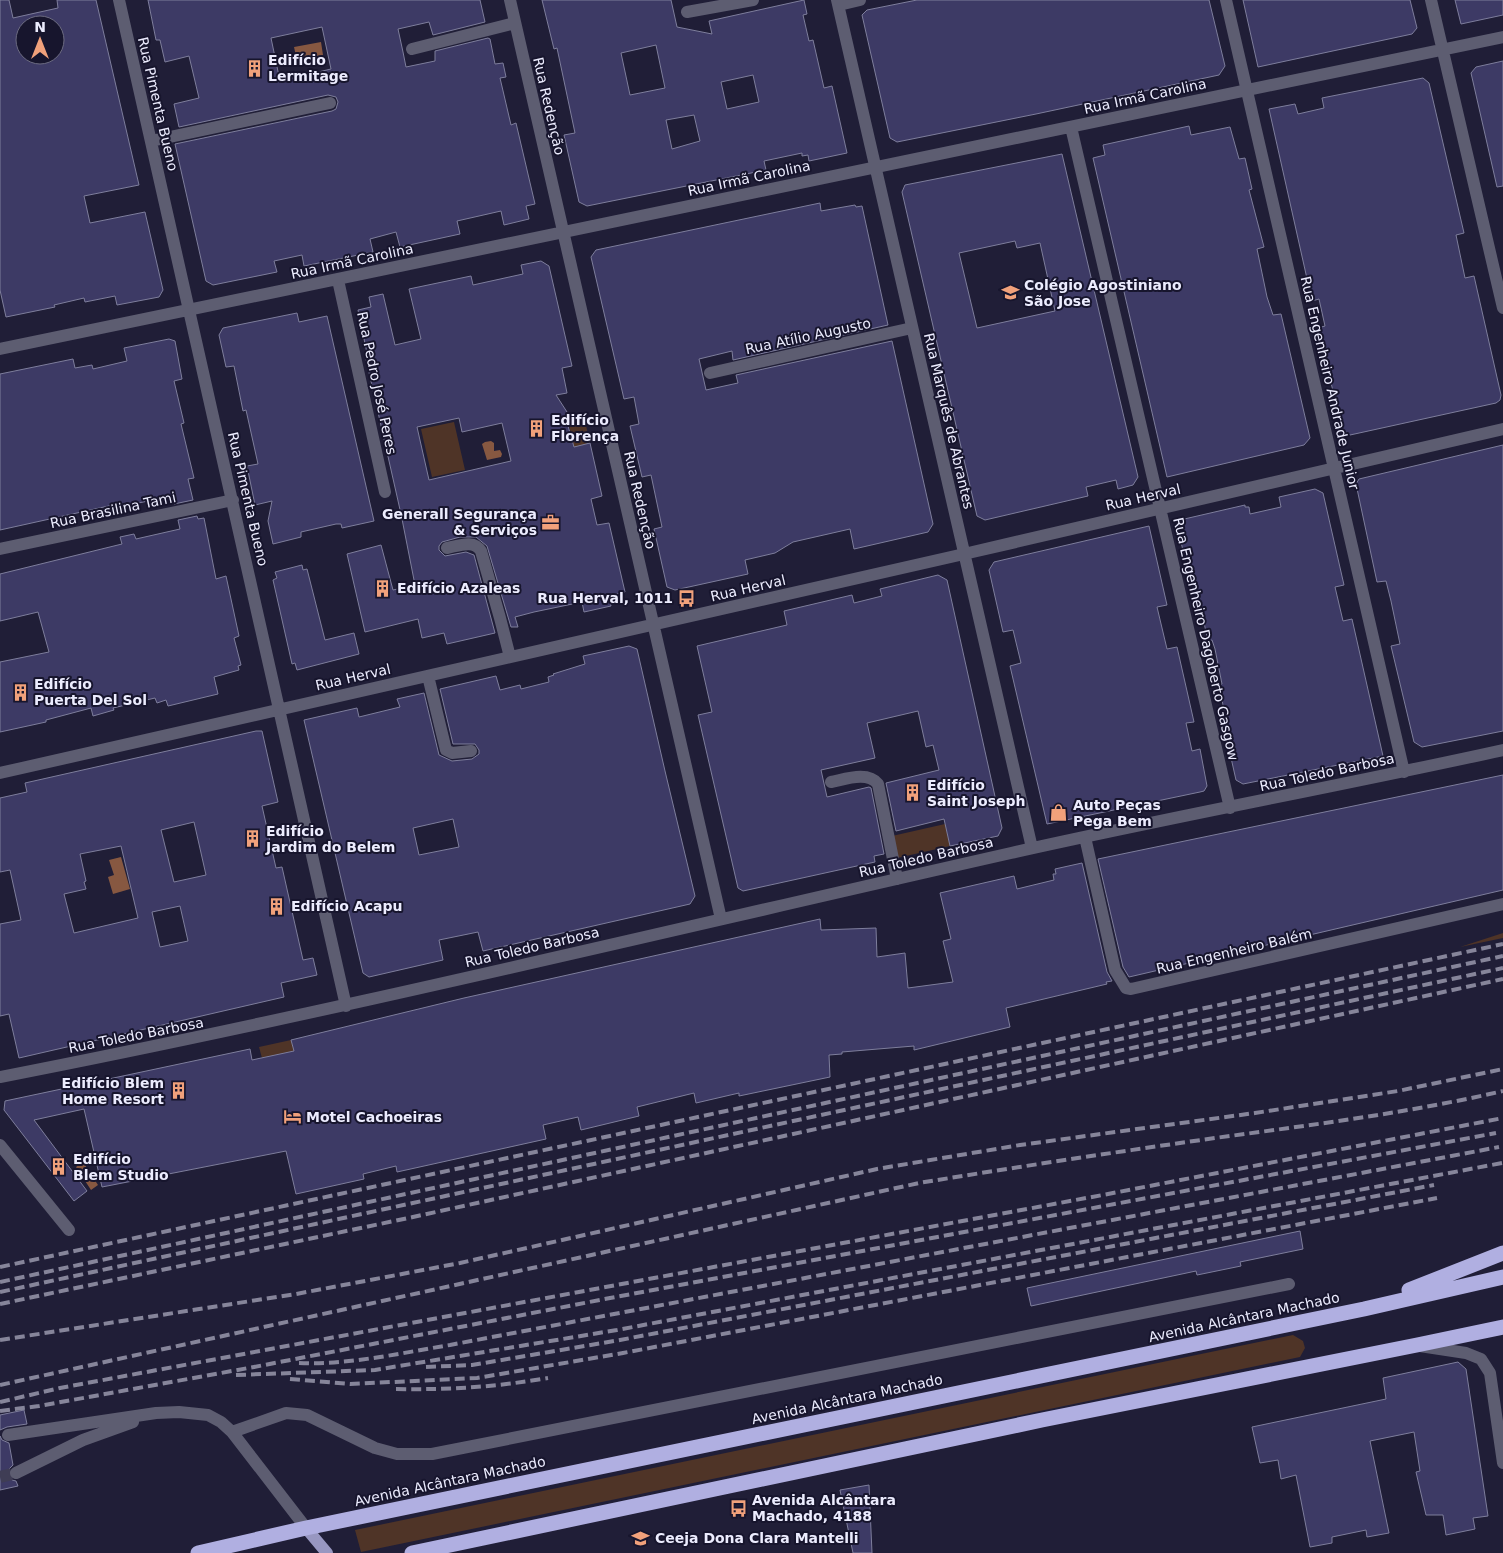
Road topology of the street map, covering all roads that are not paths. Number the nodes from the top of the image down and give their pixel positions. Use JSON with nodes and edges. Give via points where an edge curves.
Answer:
{"nodes":[{"id":1,"x":119,"y":0,"type":"edge"},
{"id":2,"x":510,"y":0,"type":"edge"},
{"id":3,"x":753,"y":0,"type":"edge"},
{"id":4,"x":860,"y":0,"type":"edge"},
{"id":5,"x":1226,"y":0,"type":"edge"},
{"id":6,"x":1431,"y":0,"type":"edge"},
{"id":7,"x":838,"y":2,"type":"edge"},
{"id":8,"x":687,"y":12,"type":"dead end"},
{"id":9,"x":515,"y":23,"type":"junction"},
{"id":10,"x":1503,"y":36,"type":"edge"},
{"id":11,"x":412,"y":50,"type":"dead end"},
{"id":12,"x":1443,"y":50,"type":"junction"},
{"id":13,"x":1246,"y":90,"type":"junction"},
{"id":14,"x":330,"y":103,"type":"dead end"},
{"id":15,"x":1072,"y":127,"type":"junction"},
{"id":16,"x":151,"y":141,"type":"junction"},
{"id":17,"x":876,"y":167,"type":"junction"},
{"id":18,"x":563,"y":232,"type":"junction"},
{"id":19,"x":338,"y":280,"type":"junction"},
{"id":20,"x":1503,"y":308,"type":"edge"},
{"id":21,"x":189,"y":310,"type":"junction"},
{"id":22,"x":912,"y":328,"type":"junction"},
{"id":23,"x":0,"y":349,"type":"edge"},
{"id":24,"x":710,"y":372,"type":"dead end"},
{"id":25,"x":1503,"y":429,"type":"edge"},
{"id":26,"x":1334,"y":468,"type":"junction"},
{"id":27,"x":385,"y":492,"type":"dead end"},
{"id":28,"x":233,"y":500,"type":"junction"},
{"id":29,"x":1160,"y":509,"type":"junction"},
{"id":30,"x":447,"y":548,"type":"dead end"},
{"id":31,"x":0,"y":549,"type":"edge"},
{"id":32,"x":964,"y":554,"type":"junction"},
{"id":33,"x":653,"y":625,"type":"junction"},
{"id":34,"x":510,"y":658,"type":"junction"},
{"id":35,"x":428,"y":676,"type":"junction"},
{"id":36,"x":280,"y":710,"type":"junction"},
{"id":37,"x":1503,"y":750,"type":"edge"},
{"id":38,"x":471,"y":751,"type":"dead end"},
{"id":39,"x":1404,"y":772,"type":"junction"},
{"id":40,"x":0,"y":773,"type":"edge"},
{"id":41,"x":831,"y":782,"type":"dead end"},
{"id":42,"x":1230,"y":808,"type":"junction"},
{"id":43,"x":1085,"y":837,"type":"junction"},
{"id":44,"x":1068,"y":840,"type":"junction"},
{"id":45,"x":1032,"y":848,"type":"junction"},
{"id":46,"x":1090,"y":855,"type":"junction"},
{"id":47,"x":897,"y":879,"type":"junction"},
{"id":48,"x":1503,"y":904,"type":"edge"},
{"id":49,"x":721,"y":920,"type":"junction"},
{"id":50,"x":346,"y":1006,"type":"junction"},
{"id":51,"x":0,"y":1077,"type":"edge"},
{"id":52,"x":0,"y":1145,"type":"edge"},
{"id":53,"x":69,"y":1230,"type":"dead end"},
{"id":54,"x":1503,"y":1253,"type":"edge"},
{"id":55,"x":1503,"y":1276,"type":"edge"},
{"id":56,"x":1289,"y":1284,"type":"dead end"},
{"id":57,"x":1364,"y":1309,"type":"junction"},
{"id":58,"x":1503,"y":1327,"type":"edge"},
{"id":59,"x":1417,"y":1346,"type":"junction"},
{"id":60,"x":156,"y":1413,"type":"junction"},
{"id":61,"x":232,"y":1432,"type":"junction"},
{"id":62,"x":8,"y":1436,"type":"dead end"},
{"id":63,"x":1503,"y":1463,"type":"edge"},
{"id":64,"x":16,"y":1473,"type":"tunnel mouth"},
{"id":65,"x":306,"y":1528,"type":"junction"},
{"id":66,"x":198,"y":1553,"type":"edge"},
{"id":67,"x":326,"y":1553,"type":"edge"},
{"id":68,"x":412,"y":1553,"type":"edge"}],
"edges":[{"from":1,"to":16,"type":"street","name":"Rua Pimenta Bueno"},
{"from":2,"to":9,"type":"street","name":"Rua Redenção"},
{"from":3,"to":8,"type":"street"},
{"from":4,"to":7,"type":"street"},
{"from":5,"to":13,"type":"street","name":"Rua Engenheiro Andrade Junior"},
{"from":6,"to":12,"type":"street"},
{"from":7,"to":17,"type":"street","name":"Rua Marquês de Abrantes"},
{"from":9,"to":11,"type":"street"},
{"from":9,"to":18,"type":"street","name":"Rua Redenção"},
{"from":10,"to":12,"type":"street","name":"Rua Irmã Carolina"},
{"from":12,"to":13,"type":"street","name":"Rua Irmã Carolina"},
{"from":12,"to":20,"type":"street"},
{"from":13,"to":15,"type":"street","name":"Rua Irmã Carolina"},
{"from":13,"to":26,"type":"street","name":"Rua Engenheiro Andrade Junior"},
{"from":14,"to":16,"type":"street"},
{"from":15,"to":17,"type":"street","name":"Rua Irmã Carolina"},
{"from":15,"to":29,"type":"street","name":"Rua Engenheiro Dagoberto Gasgow"},
{"from":16,"to":21,"type":"street","name":"Rua Pimenta Bueno"},
{"from":17,"to":18,"type":"street","name":"Rua Irmã Carolina"},
{"from":17,"to":22,"type":"street","name":"Rua Marquês de Abrantes"},
{"from":18,"to":19,"type":"street","name":"Rua Irmã Carolina"},
{"from":18,"to":33,"type":"street","name":"Rua Redenção"},
{"from":19,"to":21,"type":"street","name":"Rua Irmã Carolina"},
{"from":19,"to":27,"type":"street","name":"Rua Pedro José Peres"},
{"from":21,"to":23,"type":"street","name":"Rua Irmã Carolina"},
{"from":21,"to":28,"type":"street","name":"Rua Pimenta Bueno"},
{"from":22,"to":24,"type":"street","name":"Rua Atílio Augusto"},
{"from":22,"to":32,"type":"street","name":"Rua Marquês de Abrantes"},
{"from":25,"to":26,"type":"street","name":"Rua Herval"},
{"from":26,"to":29,"type":"street","name":"Rua Herval"},
{"from":26,"to":39,"type":"street","name":"Rua Engenheiro Andrade Junior"},
{"from":28,"to":31,"type":"street","name":"Rua Brasilina Tami"},
{"from":28,"to":36,"type":"street","name":"Rua Pimenta Bueno"},
{"from":29,"to":32,"type":"street","name":"Rua Herval"},
{"from":29,"to":42,"type":"street","name":"Rua Engenheiro Dagoberto Gasgow"},
{"from":30,"to":34,"type":"street","via":[[469,544],[478,546],[481,551]]},
{"from":32,"to":33,"type":"street","name":"Rua Herval"},
{"from":32,"to":45,"type":"street","name":"Rua Marquês de Abrantes"},
{"from":33,"to":34,"type":"street","name":"Rua Herval"},
{"from":33,"to":49,"type":"street","name":"Rua Redenção"},
{"from":34,"to":35,"type":"street","name":"Rua Herval"},
{"from":35,"to":36,"type":"street","name":"Rua Herval"},
{"from":35,"to":38,"type":"street","via":[[446,750]]},
{"from":36,"to":40,"type":"street","name":"Rua Herval"},
{"from":36,"to":50,"type":"street","name":"Rua Pimenta Bueno"},
{"from":37,"to":39,"type":"street","name":"Rua Toledo Barbosa"},
{"from":39,"to":42,"type":"street","name":"Rua Toledo Barbosa"},
{"from":41,"to":47,"type":"street","via":[[866,776],[878,784]]},
{"from":42,"to":43,"type":"street","name":"Rua Toledo Barbosa"},
{"from":43,"to":44,"type":"street","name":"Rua Toledo Barbosa"},
{"from":43,"to":46,"type":"street","name":"Rua Engenheiro Balém"},
{"from":44,"to":45,"type":"street","name":"Rua Toledo Barbosa"},
{"from":44,"to":46,"type":"street"},
{"from":45,"to":47,"type":"street","name":"Rua Toledo Barbosa"},
{"from":46,"to":48,"type":"street","name":"Rua Engenheiro Balém","via":[[1115,970],[1126,988],[1131,989]]},
{"from":47,"to":49,"type":"street","name":"Rua Toledo Barbosa"},
{"from":49,"to":50,"type":"street","name":"Rua Toledo Barbosa"},
{"from":50,"to":51,"type":"street","name":"Rua Toledo Barbosa"},
{"from":52,"to":53,"type":"street"},
{"from":54,"to":57,"type":"highway"},
{"from":55,"to":57,"type":"highway","name":"Avenida Alcântara Machado"},
{"from":56,"to":61,"type":"street","via":[[432,1454],[397,1454],[375,1448],[306,1415],[286,1413]]},
{"from":57,"to":65,"type":"highway","name":"Avenida Alcântara Machado"},
{"from":58,"to":59,"type":"highway"},
{"from":59,"to":63,"type":"street","via":[[1466,1353],[1482,1359],[1490,1373]]},
{"from":59,"to":68,"type":"highway","via":[[1042,1420]]},
{"from":60,"to":61,"type":"street","via":[[208,1415]]},
{"from":60,"to":62,"type":"street"},
{"from":60,"to":64,"type":"street","via":[[83,1440]]},
{"from":61,"to":65,"type":"street"},
{"from":65,"to":66,"type":"highway","name":"Avenida Alcântara Machado"},
{"from":65,"to":67,"type":"main road"}]}
